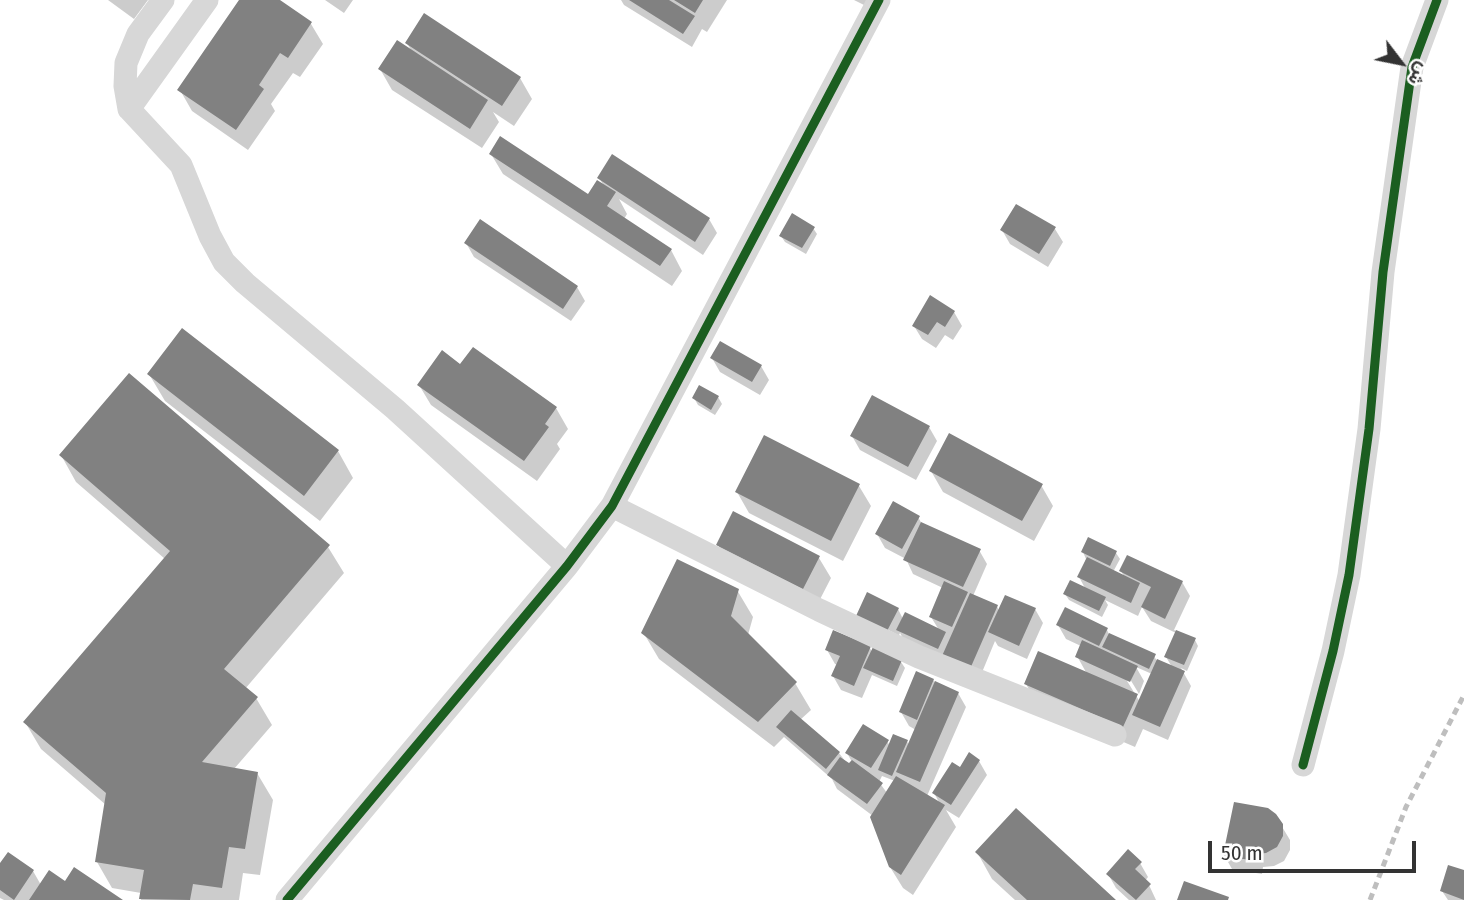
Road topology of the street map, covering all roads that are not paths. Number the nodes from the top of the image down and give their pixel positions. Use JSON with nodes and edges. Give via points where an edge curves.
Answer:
{"nodes":[{"id":1,"x":163,"y":0,"type":"edge"},
{"id":2,"x":207,"y":0,"type":"edge"},
{"id":3,"x":879,"y":0,"type":"edge"},
{"id":4,"x":1437,"y":0,"type":"edge"},
{"id":5,"x":129,"y":109,"type":"junction"},
{"id":6,"x":612,"y":506,"type":"junction"},
{"id":7,"x":568,"y":566,"type":"junction"},
{"id":8,"x":1115,"y":735,"type":"dead end"},
{"id":9,"x":1303,"y":765,"type":"dead end"},
{"id":10,"x":287,"y":900,"type":"edge"}],
"edges":[{"from":1,"to":5,"type":"street","via":[[138,34],[126,63]]},
{"from":2,"to":5,"type":"street"},
{"from":3,"to":6,"type":"street"},
{"from":4,"to":9,"type":"street","via":[[1412,67],[1383,272],[1369,429],[1349,575]]},
{"from":5,"to":7,"type":"street","via":[[181,165],[225,262]]},
{"from":6,"to":7,"type":"street"},
{"from":6,"to":8,"type":"street","via":[[919,657]]},
{"from":7,"to":10,"type":"street"}]}
